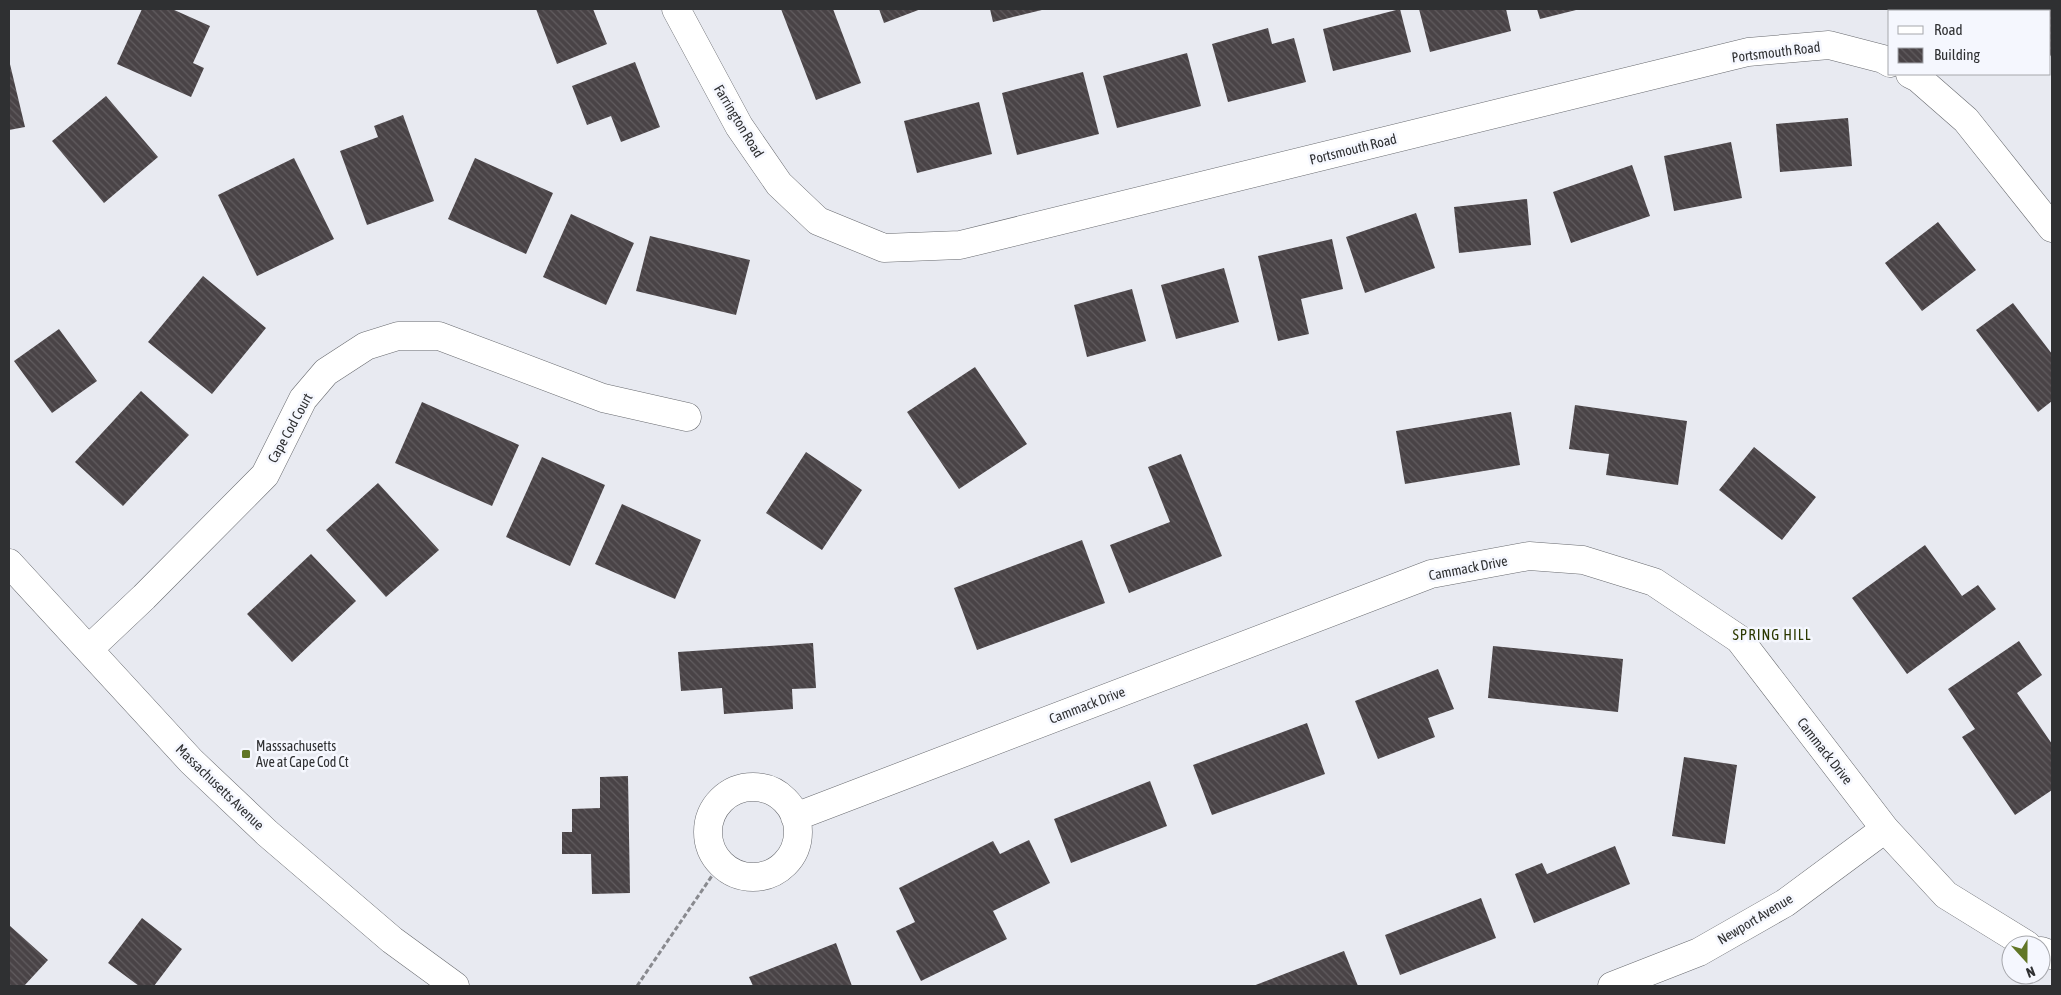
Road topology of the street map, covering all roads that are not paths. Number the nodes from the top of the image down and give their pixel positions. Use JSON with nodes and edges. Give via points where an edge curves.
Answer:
{"nodes":[{"id":1,"x":676,"y":9,"type":"edge"},
{"id":2,"x":1888,"y":61,"type":"edge"},
{"id":3,"x":1912,"y":75,"type":"edge"},
{"id":4,"x":818,"y":221,"type":"joint"},
{"id":5,"x":2052,"y":228,"type":"edge"},
{"id":6,"x":687,"y":417,"type":"dead end"},
{"id":7,"x":9,"y":563,"type":"edge"},
{"id":8,"x":89,"y":649,"type":"junction"},
{"id":9,"x":795,"y":817,"type":"junction"},
{"id":10,"x":1885,"y":829,"type":"junction"},
{"id":11,"x":2011,"y":935,"type":"edge"},
{"id":12,"x":455,"y":986,"type":"edge"},
{"id":13,"x":1612,"y":986,"type":"edge"}],
"edges":[{"from":1,"to":4,"type":"street","name":"Farrington Road","via":[[739,126],[779,184]]},
{"from":2,"to":4,"type":"street","name":"Portsmouth Road","via":[[1829,45],[1748,52],[960,245],[884,248]]},
{"from":3,"to":5,"type":"street","via":[[1966,120]]},
{"from":6,"to":8,"type":"street","name":"Cape Cod Court","via":[[602,398],[439,336],[398,336],[366,346],[326,372],[303,399],[265,475]]},
{"from":7,"to":8,"type":"street","name":"Massachusetts Avenue"},
{"from":8,"to":12,"type":"street","name":"Massachusetts Avenue","via":[[191,761],[267,833],[392,940]]},
{"from":9,"to":9,"type":"street","via":[[778,794],[764,789],[736,791],[723,798],[714,810],[708,838],[712,852],[732,873],[762,877],[776,871],[795,848],[798,832]]},
{"from":9,"to":10,"type":"street","name":"Cammack Drive","via":[[1431,574],[1529,556],[1583,560],[1654,582],[1739,639]]},
{"from":10,"to":11,"type":"street","name":"Cammack Drive","via":[[1946,895]]},
{"from":10,"to":13,"type":"street","name":"Newport Avenue","via":[[1785,903],[1698,952]]}]}
